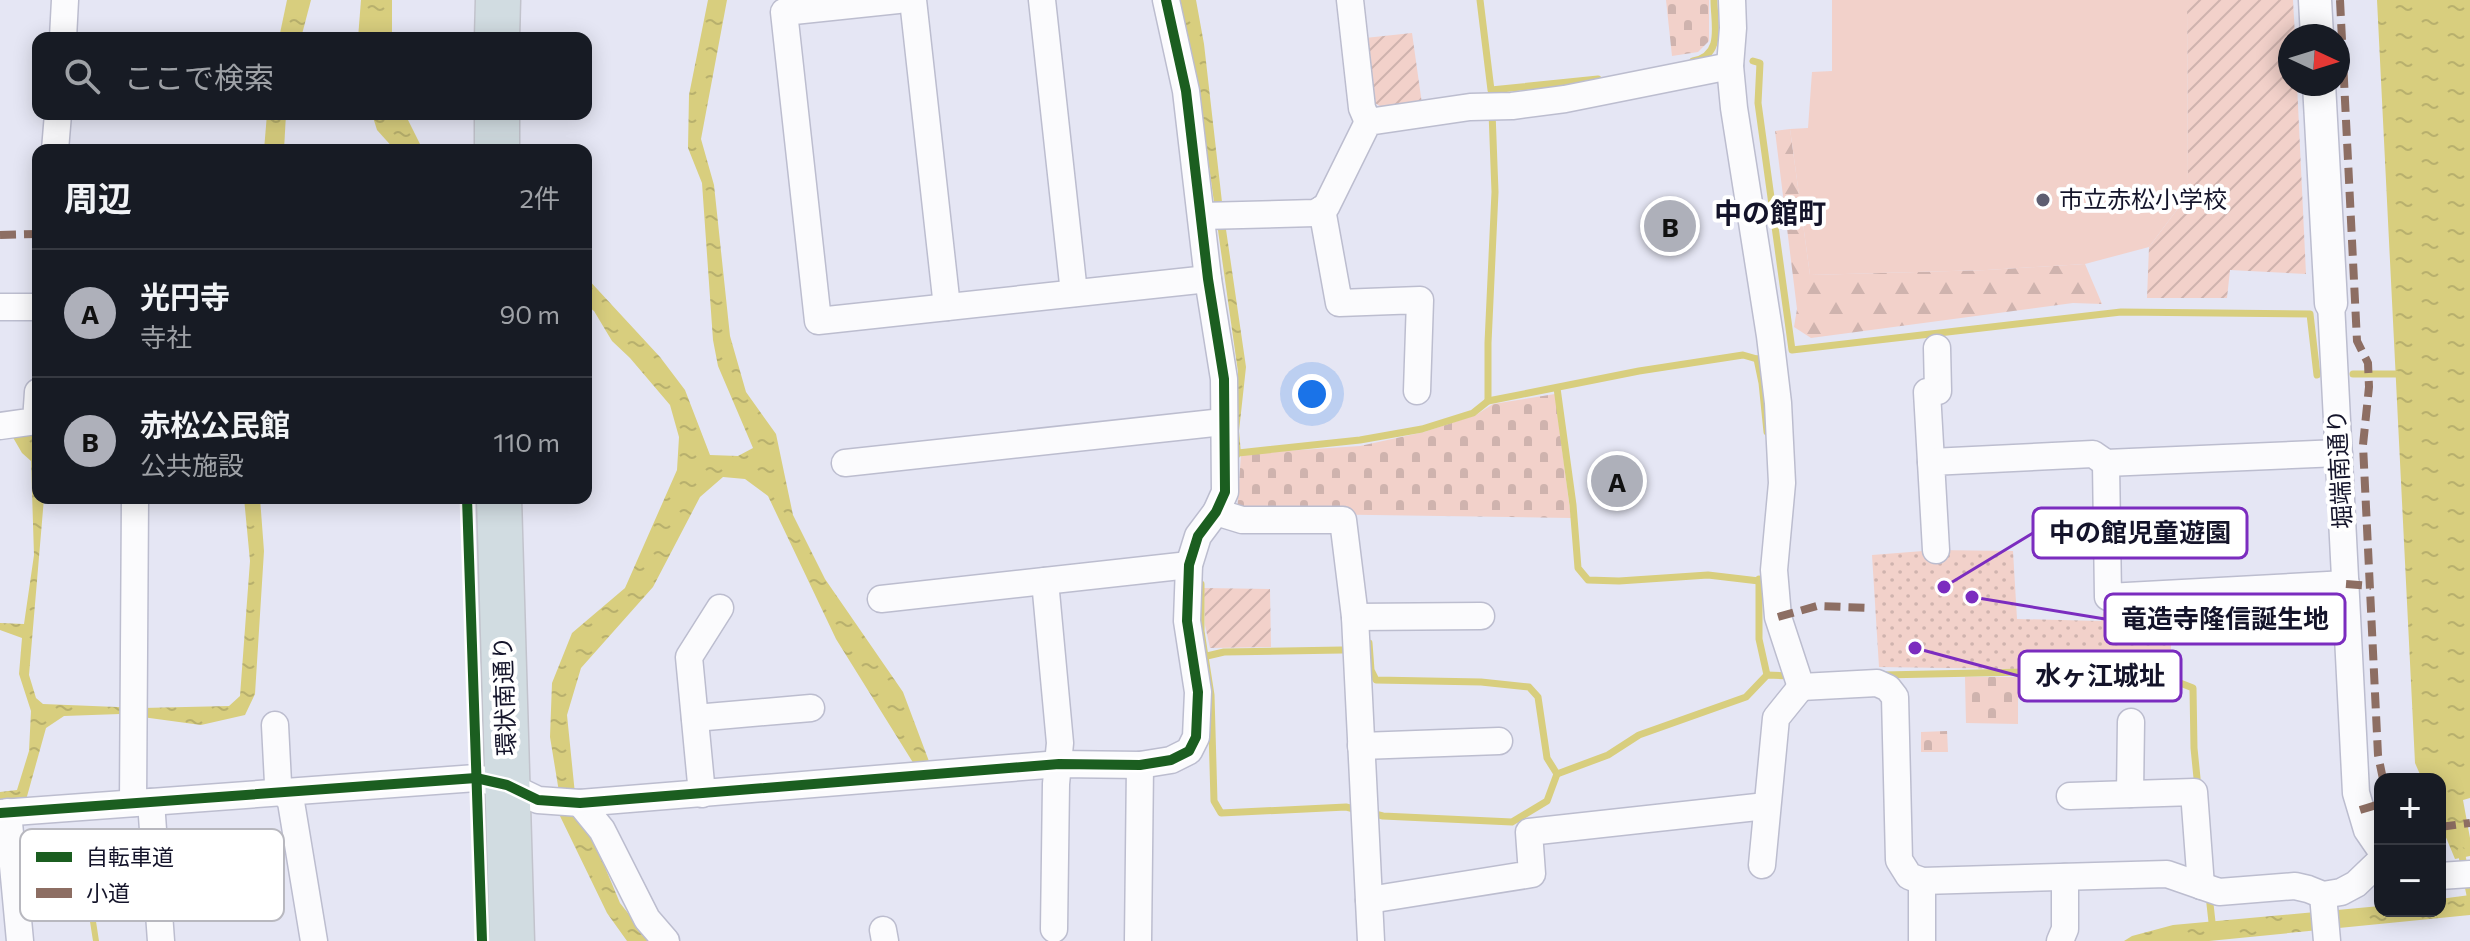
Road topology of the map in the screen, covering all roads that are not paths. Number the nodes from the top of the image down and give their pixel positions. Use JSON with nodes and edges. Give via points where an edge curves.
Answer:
{"nodes":[{"id":1,"x":65,"y":0,"type":"edge"},
{"id":2,"x":498,"y":0,"type":"edge"},
{"id":3,"x":898,"y":0,"type":"edge"},
{"id":4,"x":913,"y":0,"type":"edge"},
{"id":5,"x":1042,"y":0,"type":"edge"},
{"id":6,"x":1166,"y":0,"type":"edge"},
{"id":7,"x":1350,"y":0,"type":"edge"},
{"id":8,"x":1732,"y":0,"type":"edge"},
{"id":9,"x":2315,"y":0,"type":"edge"},
{"id":10,"x":2316,"y":24,"type":"edge"},
{"id":11,"x":63,"y":32,"type":"edge"},
{"id":12,"x":497,"y":32,"type":"edge"},
{"id":13,"x":1730,"y":66,"type":"junction"},
{"id":14,"x":2320,"y":96,"type":"edge"},
{"id":15,"x":58,"y":120,"type":"edge"},
{"id":16,"x":497,"y":120,"type":"edge"},
{"id":17,"x":1368,"y":122,"type":"junction"},
{"id":18,"x":56,"y":144,"type":"edge"},
{"id":19,"x":497,"y":144,"type":"edge"},
{"id":20,"x":1322,"y":209,"type":"junction"},
{"id":21,"x":1214,"y":216,"type":"junction"},
{"id":22,"x":1208,"y":279,"type":"junction"},
{"id":23,"x":1074,"y":293,"type":"junction"},
{"id":24,"x":2331,"y":303,"type":"joint"},
{"id":25,"x":0,"y":307,"type":"edge"},
{"id":26,"x":32,"y":307,"type":"edge"},
{"id":27,"x":947,"y":307,"type":"junction"},
{"id":28,"x":1937,"y":348,"type":"dead end"},
{"id":29,"x":1417,"y":391,"type":"dead end"},
{"id":30,"x":32,"y":402,"type":"edge"},
{"id":31,"x":1223,"y":422,"type":"junction"},
{"id":32,"x":19,"y":423,"type":"edge"},
{"id":33,"x":2339,"y":453,"type":"junction"},
{"id":34,"x":1931,"y":462,"type":"junction"},
{"id":35,"x":845,"y":463,"type":"dead end"},
{"id":36,"x":2106,"y":463,"type":"junction"},
{"id":37,"x":135,"y":504,"type":"edge"},
{"id":38,"x":499,"y":504,"type":"edge"},
{"id":39,"x":1225,"y":515,"type":"junction"},
{"id":40,"x":1936,"y":550,"type":"dead end"},
{"id":41,"x":1189,"y":565,"type":"junction"},
{"id":42,"x":1045,"y":581,"type":"junction"},
{"id":43,"x":2346,"y":584,"type":"junction"},
{"id":44,"x":881,"y":599,"type":"dead end"},
{"id":45,"x":720,"y":608,"type":"dead end"},
{"id":46,"x":1481,"y":616,"type":"dead end"},
{"id":47,"x":1355,"y":617,"type":"junction"},
{"id":48,"x":1799,"y":679,"type":"junction"},
{"id":49,"x":811,"y":708,"type":"dead end"},
{"id":50,"x":695,"y":718,"type":"junction"},
{"id":51,"x":2131,"y":722,"type":"dead end"},
{"id":52,"x":275,"y":725,"type":"dead end"},
{"id":53,"x":1499,"y":741,"type":"dead end"},
{"id":54,"x":1361,"y":746,"type":"junction"},
{"id":55,"x":1059,"y":764,"type":"junction"},
{"id":56,"x":1140,"y":765,"type":"junction"},
{"id":57,"x":507,"y":785,"type":"junction"},
{"id":58,"x":284,"y":792,"type":"junction"},
{"id":59,"x":702,"y":794,"type":"junction"},
{"id":60,"x":2130,"y":794,"type":"junction"},
{"id":61,"x":2070,"y":796,"type":"dead end"},
{"id":62,"x":142,"y":802,"type":"junction"},
{"id":63,"x":571,"y":802,"type":"junction"},
{"id":64,"x":1766,"y":806,"type":"junction"},
{"id":65,"x":4,"y":813,"type":"edge"},
{"id":66,"x":146,"y":829,"type":"edge"},
{"id":67,"x":2377,"y":845,"type":"edge"},
{"id":68,"x":1762,"y":865,"type":"dead end"},
{"id":69,"x":2374,"y":867,"type":"edge"},
{"id":70,"x":2065,"y":877,"type":"junction"},
{"id":71,"x":1922,"y":881,"type":"junction"},
{"id":72,"x":2210,"y":889,"type":"junction"},
{"id":73,"x":1369,"y":900,"type":"junction"},
{"id":74,"x":2323,"y":901,"type":"junction"},
{"id":75,"x":158,"y":921,"type":"edge"},
{"id":76,"x":1054,"y":929,"type":"dead end"},
{"id":77,"x":2326,"y":938,"type":"edge"},
{"id":78,"x":20,"y":941,"type":"edge"},
{"id":79,"x":161,"y":941,"type":"edge"},
{"id":80,"x":314,"y":941,"type":"edge"},
{"id":81,"x":512,"y":941,"type":"edge"},
{"id":82,"x":666,"y":941,"type":"edge"},
{"id":83,"x":1138,"y":941,"type":"edge"},
{"id":84,"x":1371,"y":941,"type":"edge"},
{"id":85,"x":1922,"y":941,"type":"edge"},
{"id":86,"x":2060,"y":941,"type":"edge"}],
"edges":[{"from":1,"to":11,"type":"street"},
{"from":2,"to":12,"type":"highway"},
{"from":3,"to":27,"type":"street","via":[[784,12],[818,321]]},
{"from":4,"to":27,"type":"street"},
{"from":5,"to":23,"type":"street"},
{"from":6,"to":21,"type":"street"},
{"from":7,"to":17,"type":"street"},
{"from":8,"to":13,"type":"street"},
{"from":9,"to":10,"type":"street"},
{"from":13,"to":17,"type":"street","via":[[1565,99]]},
{"from":13,"to":48,"type":"street","via":[[1773,358],[1782,483],[1774,570],[1778,617]]},
{"from":14,"to":24,"type":"street","name":"堀端南通り"},
{"from":15,"to":18,"type":"street"},
{"from":16,"to":19,"type":"highway"},
{"from":17,"to":20,"type":"street"},
{"from":20,"to":21,"type":"street"},
{"from":20,"to":29,"type":"street","via":[[1339,303],[1420,300]]},
{"from":21,"to":22,"type":"street"},
{"from":22,"to":23,"type":"street"},
{"from":22,"to":31,"type":"street","via":[[1224,379]]},
{"from":23,"to":27,"type":"street"},
{"from":24,"to":33,"type":"street","name":"堀端南通り"},
{"from":25,"to":26,"type":"street"},
{"from":28,"to":34,"type":"street","via":[[1938,391],[1927,392]]},
{"from":30,"to":32,"type":"street"},
{"from":31,"to":35,"type":"street"},
{"from":31,"to":39,"type":"street"},
{"from":33,"to":36,"type":"street"},
{"from":33,"to":43,"type":"street","name":"堀端南通り"},
{"from":34,"to":36,"type":"street","via":[[2093,454]]},
{"from":34,"to":40,"type":"street"},
{"from":36,"to":43,"type":"street","via":[[2108,597]]},
{"from":37,"to":62,"type":"street","via":[[133,711]]},
{"from":38,"to":57,"type":"highway","name":"環状南通り"},
{"from":39,"to":41,"type":"street","via":[[1198,536]]},
{"from":39,"to":47,"type":"street","via":[[1242,520],[1343,520]]},
{"from":41,"to":42,"type":"street"},
{"from":41,"to":56,"type":"street","via":[[1187,621],[1198,692],[1196,737],[1189,751],[1171,760]]},
{"from":42,"to":44,"type":"street"},
{"from":42,"to":55,"type":"street"},
{"from":43,"to":67,"type":"street","name":"堀端南通り","via":[[2356,793]]},
{"from":45,"to":50,"type":"street","via":[[689,657]]},
{"from":46,"to":47,"type":"street"},
{"from":47,"to":54,"type":"street"},
{"from":48,"to":64,"type":"street","via":[[1776,718]]},
{"from":48,"to":71,"type":"street","via":[[1877,683],[1895,697],[1899,860],[1909,876]]},
{"from":49,"to":50,"type":"street"},
{"from":50,"to":59,"type":"street"},
{"from":51,"to":60,"type":"street"},
{"from":52,"to":58,"type":"street","via":[[278,783]]},
{"from":53,"to":54,"type":"street"},
{"from":54,"to":73,"type":"street"},
{"from":55,"to":56,"type":"street"},
{"from":55,"to":59,"type":"street"},
{"from":55,"to":76,"type":"street"},
{"from":56,"to":83,"type":"street"},
{"from":57,"to":58,"type":"street","via":[[476,778]]},
{"from":57,"to":63,"type":"street","via":[[538,800]]},
{"from":57,"to":81,"type":"highway","name":"環状南通り"},
{"from":58,"to":62,"type":"street"},
{"from":58,"to":80,"type":"street","via":[[291,802]]},
{"from":59,"to":63,"type":"street"},
{"from":60,"to":61,"type":"street"},
{"from":60,"to":72,"type":"street","via":[[2194,792]]},
{"from":62,"to":65,"type":"street"},
{"from":62,"to":66,"type":"street"},
{"from":63,"to":82,"type":"street","via":[[602,830],[647,919]]},
{"from":64,"to":68,"type":"street"},
{"from":64,"to":73,"type":"street","via":[[1529,832],[1532,874]]},
{"from":65,"to":78,"type":"street"},
{"from":69,"to":74,"type":"street","via":[[2356,884]]},
{"from":70,"to":71,"type":"street"},
{"from":70,"to":72,"type":"street","via":[[2167,874]]},
{"from":70,"to":86,"type":"street","via":[[2065,929]]},
{"from":71,"to":85,"type":"street"},
{"from":72,"to":74,"type":"street","via":[[2295,886]]},
{"from":73,"to":84,"type":"street"},
{"from":74,"to":77,"type":"street"},
{"from":75,"to":79,"type":"street"}]}
